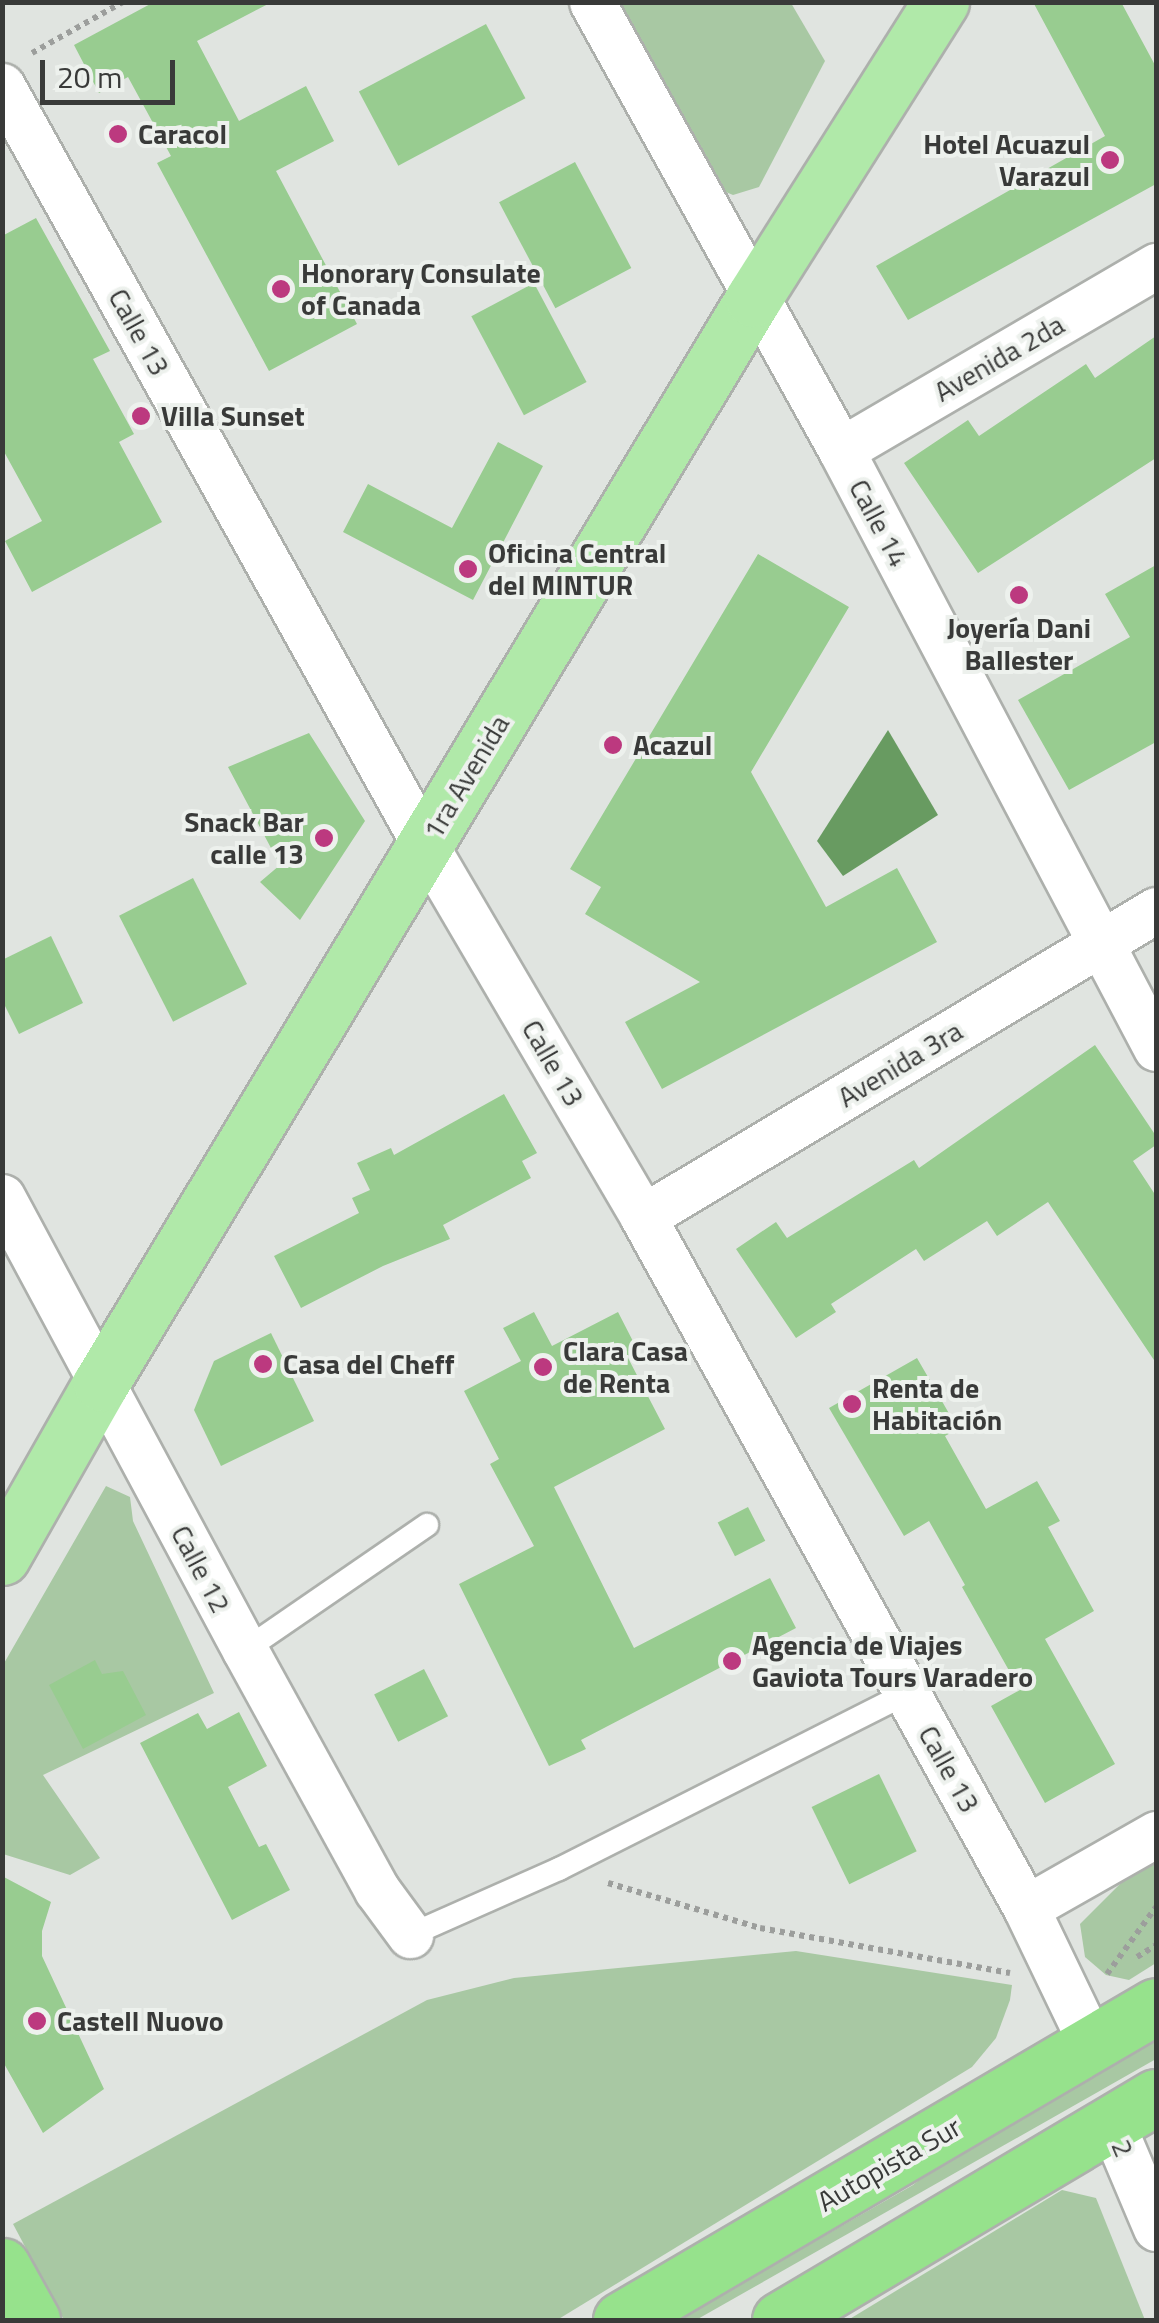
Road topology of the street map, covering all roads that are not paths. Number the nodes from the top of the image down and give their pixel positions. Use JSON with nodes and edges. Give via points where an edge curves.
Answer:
{"nodes":[{"id":1,"x":592,"y":2,"type":"edge"},
{"id":2,"x":941,"y":2,"type":"edge"},
{"id":3,"x":11,"y":73,"type":"edge"},
{"id":4,"x":1156,"y":266,"type":"edge"},
{"id":5,"x":753,"y":299,"type":"junction"},
{"id":6,"x":841,"y":450,"type":"junction"},
{"id":7,"x":426,"y":845,"type":"junction"},
{"id":8,"x":1156,"y":910,"type":"edge"},
{"id":9,"x":1101,"y":945,"type":"junction"},
{"id":10,"x":1156,"y":1048,"type":"edge"},
{"id":11,"x":2,"y":1197,"type":"edge"},
{"id":12,"x":643,"y":1216,"type":"junction"},
{"id":13,"x":101,"y":1383,"type":"junction"},
{"id":14,"x":428,"y":1525,"type":"dead end"},
{"id":15,"x":2,"y":1557,"type":"edge"},
{"id":16,"x":245,"y":1650,"type":"junction"},
{"id":17,"x":906,"y":1694,"type":"junction"},
{"id":18,"x":1156,"y":1834,"type":"edge"},
{"id":19,"x":1026,"y":1908,"type":"junction"},
{"id":20,"x":410,"y":1936,"type":"joint"},
{"id":21,"x":1156,"y":2006,"type":"edge"},
{"id":22,"x":1092,"y":2045,"type":"junction"},
{"id":23,"x":1134,"y":2110,"type":"edge"},
{"id":24,"x":1156,"y":2228,"type":"edge"},
{"id":25,"x":2,"y":2266,"type":"edge"},
{"id":26,"x":2,"y":2308,"type":"edge"},
{"id":27,"x":18,"y":2320,"type":"edge"},
{"id":28,"x":32,"y":2320,"type":"edge"},
{"id":29,"x":621,"y":2320,"type":"edge"},
{"id":30,"x":780,"y":2320,"type":"edge"}],
"edges":[{"from":1,"to":5,"type":"street","name":"Calle 14"},
{"from":2,"to":5,"type":"main road","name":"1ra Avenida"},
{"from":3,"to":7,"type":"street","name":"Calle 13"},
{"from":4,"to":6,"type":"street","name":"Avenida 2da"},
{"from":5,"to":6,"type":"street","name":"Calle 14"},
{"from":5,"to":7,"type":"main road","name":"1ra Avenida"},
{"from":6,"to":9,"type":"street","name":"Calle 14"},
{"from":7,"to":12,"type":"street","name":"Calle 13"},
{"from":7,"to":13,"type":"main road","name":"1ra Avenida"},
{"from":8,"to":9,"type":"street","name":"Avenida 3ra"},
{"from":9,"to":10,"type":"street","name":"Calle 14"},
{"from":9,"to":12,"type":"street","name":"Avenida 3ra"},
{"from":11,"to":13,"type":"street","name":"Calle 12"},
{"from":12,"to":17,"type":"street","name":"Calle 13"},
{"from":13,"to":15,"type":"main road","name":"1ra Avenida"},
{"from":13,"to":16,"type":"street","name":"Calle 12"},
{"from":14,"to":16,"type":"lane"},
{"from":16,"to":20,"type":"street","name":"Calle 12"},
{"from":17,"to":19,"type":"street","name":"Calle 13"},
{"from":17,"to":20,"type":"lane"},
{"from":18,"to":19,"type":"street"},
{"from":19,"to":22,"type":"street","name":"Calle 13"},
{"from":21,"to":22,"type":"highway","name":"Autopista Sur"},
{"from":22,"to":29,"type":"highway","name":"Autopista Sur"},
{"from":23,"to":24,"type":"street","name":"2"},
{"from":23,"to":30,"type":"highway"},
{"from":25,"to":28,"type":"highway"},
{"from":26,"to":27,"type":"highway"}]}
